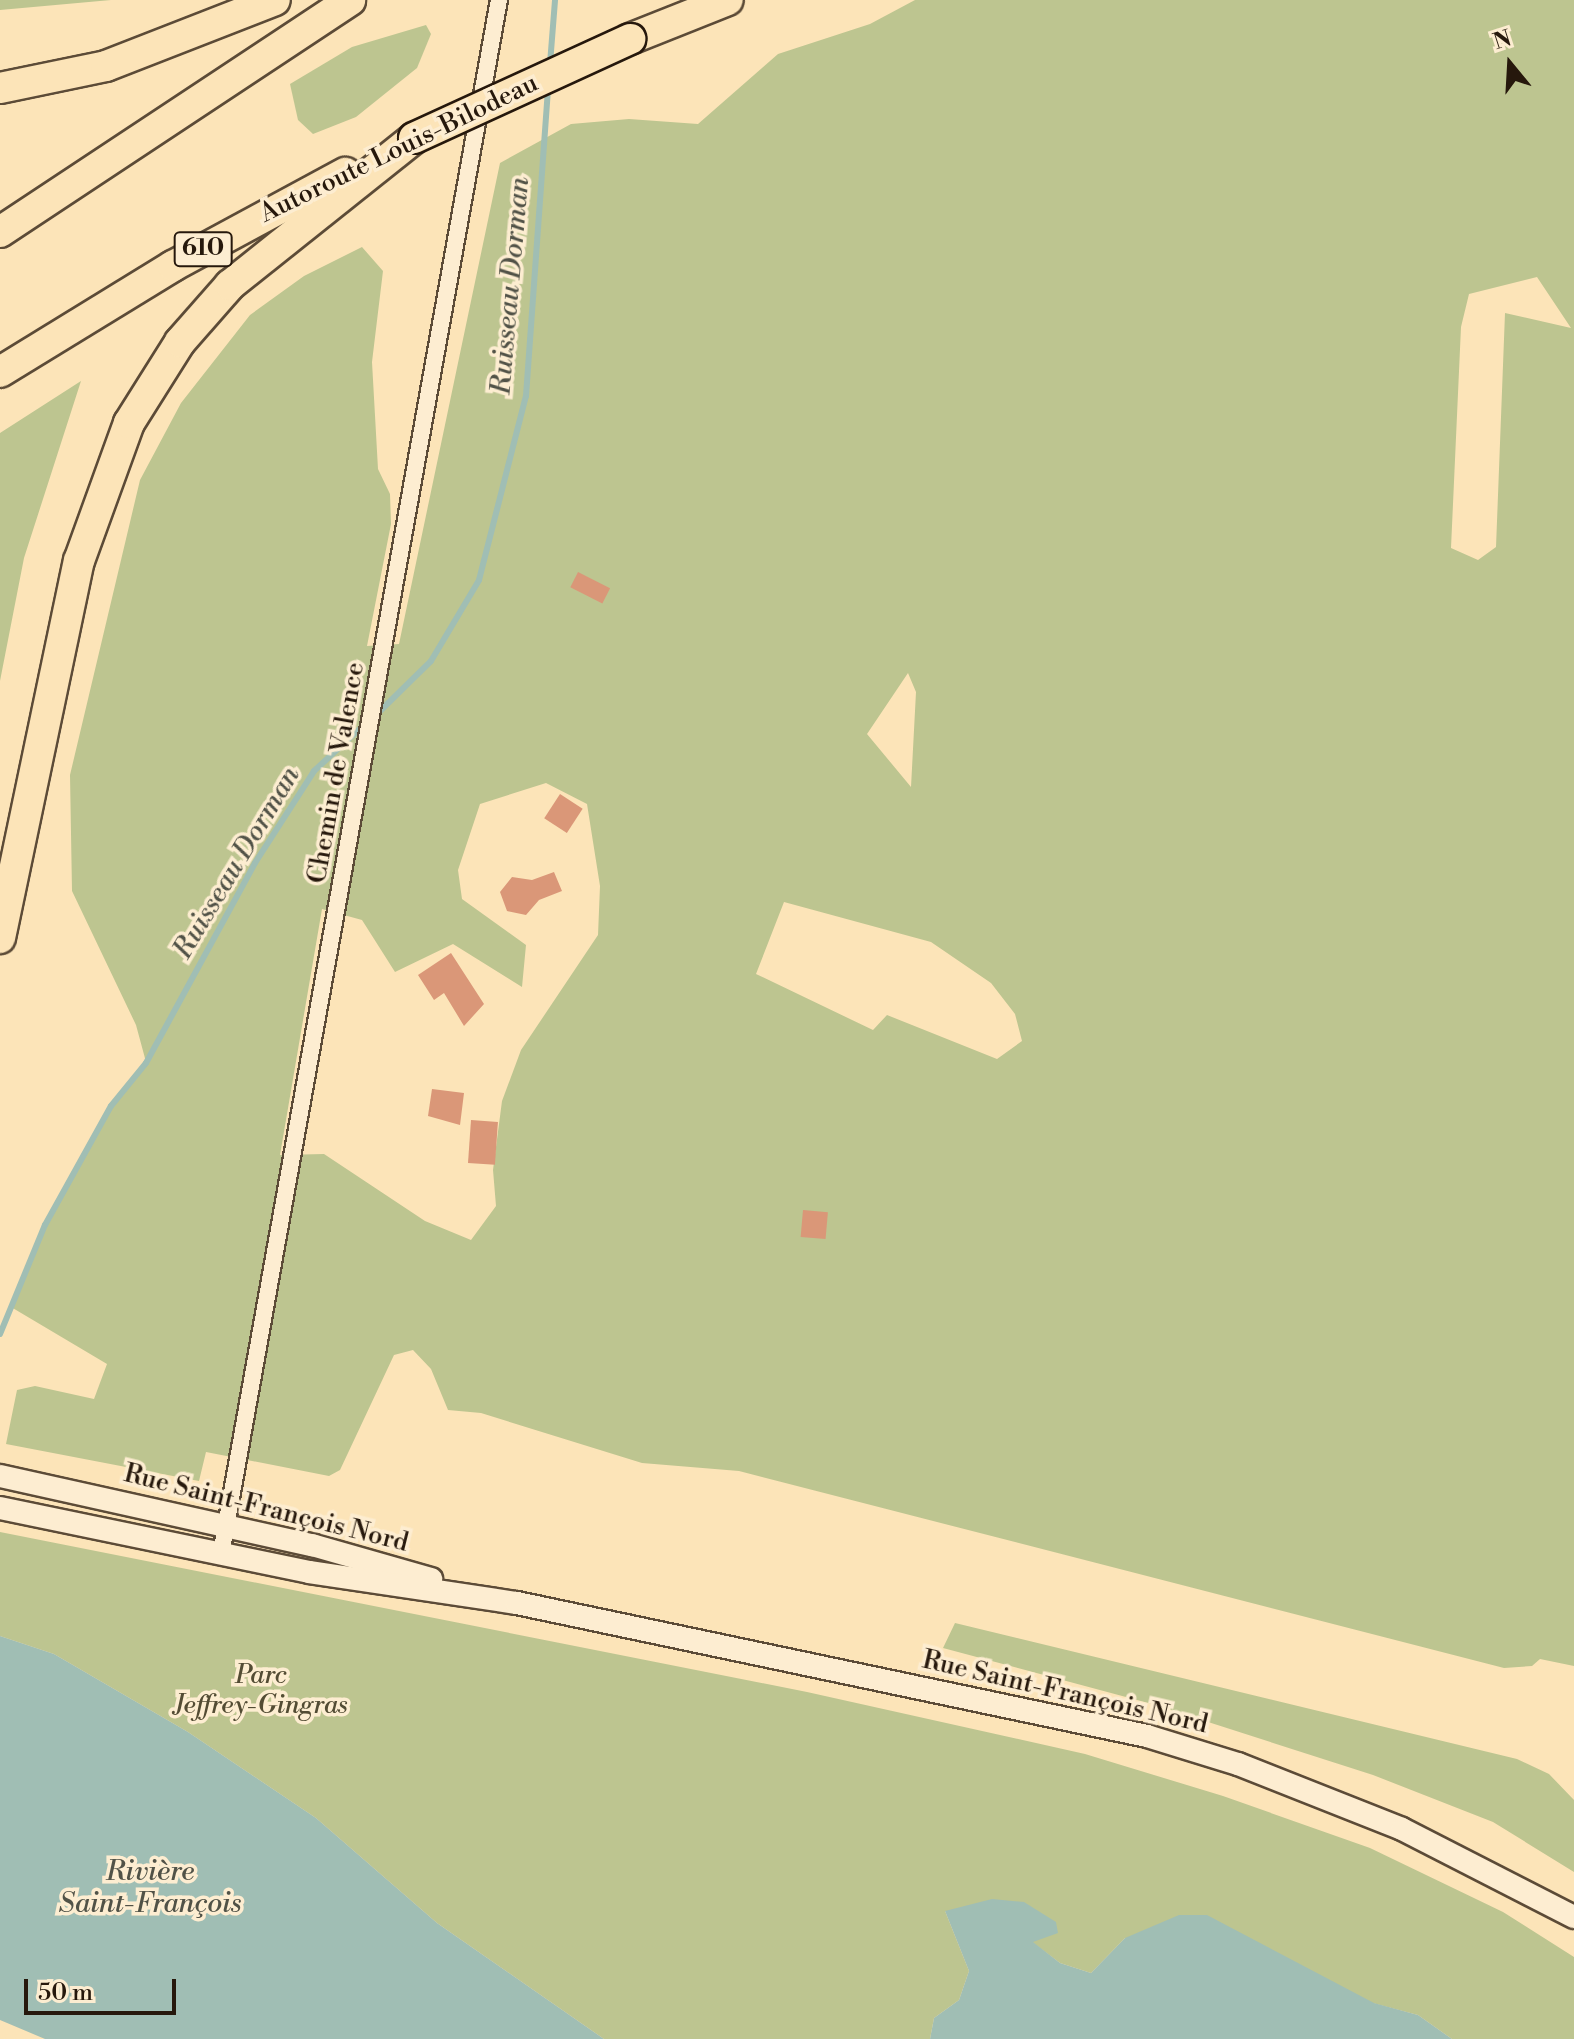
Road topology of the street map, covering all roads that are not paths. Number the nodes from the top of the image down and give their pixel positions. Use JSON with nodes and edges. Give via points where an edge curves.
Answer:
{"nodes":[{"id":1,"x":275,"y":0,"type":"edge"},
{"id":2,"x":350,"y":0,"type":"edge"},
{"id":3,"x":499,"y":0,"type":"edge"},
{"id":4,"x":728,"y":0,"type":"edge"},
{"id":5,"x":0,"y":88,"type":"edge"},
{"id":6,"x":414,"y":138,"type":"junction"},
{"id":7,"x":0,"y":232,"type":"edge"},
{"id":8,"x":0,"y":372,"type":"edge"},
{"id":9,"x":0,"y":938,"type":"edge"},
{"id":10,"x":0,"y":1476,"type":"edge"},
{"id":11,"x":0,"y":1508,"type":"edge"},
{"id":12,"x":227,"y":1525,"type":"junction"},
{"id":13,"x":221,"y":1554,"type":"junction"},
{"id":14,"x":517,"y":1603,"type":"junction"},
{"id":15,"x":1574,"y":1917,"type":"edge"}],
"edges":[{"from":1,"to":5,"type":"highway","via":[[106,66]]},
{"from":2,"to":7,"type":"highway"},
{"from":3,"to":12,"type":"street","name":"Chemin de Valence"},
{"from":4,"to":6,"type":"highway","name":"Autoroute Louis-Bilodeau","number":"610","bridge":true},
{"from":6,"to":8,"type":"highway","name":"Autoroute Louis-Bilodeau","number":"610","via":[[173,266]]},
{"from":6,"to":9,"type":"highway","via":[[237,278],[180,342],[133,415],[82,550]]},
{"from":10,"to":12,"type":"street","name":"Rue Saint-François Nord"},
{"from":11,"to":13,"type":"street","name":"Rue Saint-François Nord"},
{"from":12,"to":13,"type":"street","name":"Chemin de Valence"},
{"from":12,"to":14,"type":"street","name":"Rue Saint-François Nord"},
{"from":13,"to":14,"type":"street","name":"Rue Saint-François Nord"},
{"from":14,"to":15,"type":"street","name":"Rue Saint-François Nord","via":[[1147,1736],[1238,1764],[1402,1829]]}]}
